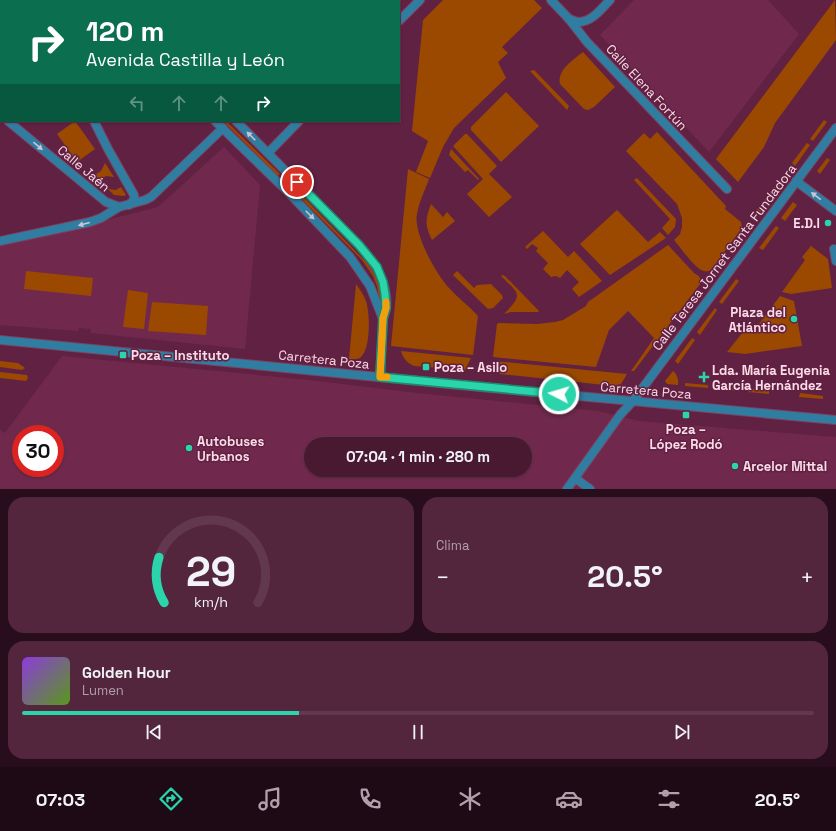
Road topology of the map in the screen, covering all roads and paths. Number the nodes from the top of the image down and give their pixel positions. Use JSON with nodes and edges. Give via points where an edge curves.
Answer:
{"nodes":[{"id":1,"x":420,"y":0,"type":"edge"},
{"id":2,"x":551,"y":0,"type":"edge"},
{"id":3,"x":610,"y":0,"type":"edge"},
{"id":4,"x":569,"y":19,"type":"junction"},
{"id":5,"x":400,"y":20,"type":"edge"},
{"id":6,"x":9,"y":122,"type":"edge"},
{"id":7,"x":94,"y":122,"type":"edge"},
{"id":8,"x":216,"y":122,"type":"edge"},
{"id":9,"x":237,"y":122,"type":"edge"},
{"id":10,"x":298,"y":122,"type":"edge"},
{"id":11,"x":223,"y":128,"type":"junction"},
{"id":12,"x":836,"y":128,"type":"edge"},
{"id":13,"x":268,"y":153,"type":"junction"},
{"id":14,"x":796,"y":181,"type":"junction"},
{"id":15,"x":727,"y":189,"type":"dead end"},
{"id":16,"x":129,"y":205,"type":"junction"},
{"id":17,"x":119,"y":207,"type":"junction"},
{"id":18,"x":836,"y":212,"type":"edge"},
{"id":19,"x":0,"y":241,"type":"edge"},
{"id":20,"x":834,"y":249,"type":"dead end"},
{"id":21,"x":836,"y":261,"type":"edge"},
{"id":22,"x":383,"y":318,"type":"junction"},
{"id":23,"x":0,"y":340,"type":"edge"},
{"id":24,"x":380,"y":377,"type":"junction"},
{"id":25,"x":633,"y":401,"type":"junction"},
{"id":26,"x":836,"y":420,"type":"edge"},
{"id":27,"x":575,"y":478,"type":"junction"},
{"id":28,"x":567,"y":489,"type":"edge"},
{"id":29,"x":590,"y":489,"type":"edge"}],
"edges":[{"from":1,"to":5,"type":"street"},
{"from":2,"to":4,"type":"street","name":"Calle Elena Fortún"},
{"from":3,"to":4,"type":"street","via":[[593,17],[585,21]]},
{"from":4,"to":15,"type":"street","name":"Calle Elena Fortún","via":[[587,42]]},
{"from":6,"to":17,"type":"street","name":"Calle Jaén","one_way":true,"via":[[106,202]]},
{"from":7,"to":16,"type":"street","via":[[134,195],[134,200]]},
{"from":8,"to":11,"type":"street"},
{"from":13,"to":9,"type":"street","one_way":true},
{"from":10,"to":13,"type":"street"},
{"from":11,"to":16,"type":"street","via":[[154,194]]},
{"from":11,"to":22,"type":"street","one_way":true,"via":[[350,257],[370,286]]},
{"from":12,"to":14,"type":"street","name":"Calle Teresa Jornet Santa Fundadora"},
{"from":13,"to":22,"type":"street","via":[[371,258],[383,282],[386,308]]},
{"from":18,"to":14,"type":"street","one_way":true},
{"from":14,"to":25,"type":"street","name":"Calle Teresa Jornet Santa Fundadora"},
{"from":16,"to":17,"type":"street"},
{"from":17,"to":19,"type":"street","one_way":true,"via":[[90,222]]},
{"from":20,"to":21,"type":"street"},
{"from":22,"to":24,"type":"street"},
{"from":23,"to":24,"type":"street","name":"Carretera Poza"},
{"from":24,"to":25,"type":"street","name":"Carretera Poza"},
{"from":25,"to":26,"type":"street","name":"Carretera Poza"},
{"from":25,"to":27,"type":"street","name":"Calle Teresa Jornet Santa Fundadora"},
{"from":27,"to":28,"type":"street","name":"Calle Teresa Jornet Santa Fundadora"},
{"from":27,"to":29,"type":"street"}]}
